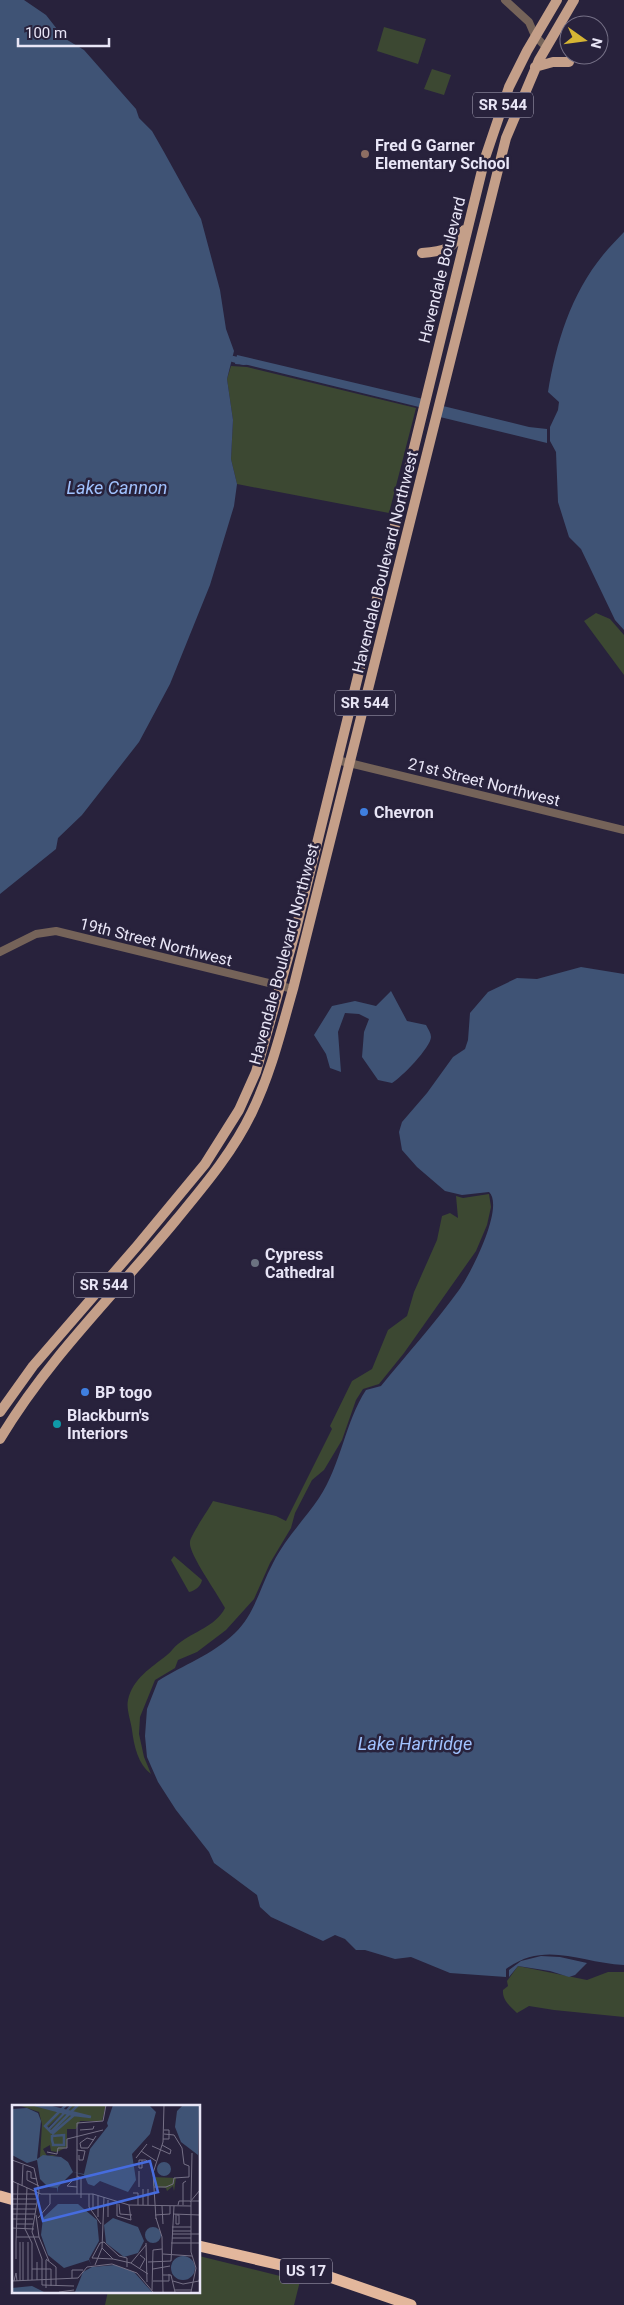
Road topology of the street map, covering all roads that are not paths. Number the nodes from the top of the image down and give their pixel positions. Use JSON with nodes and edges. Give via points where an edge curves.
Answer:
{"nodes":[{"id":1,"x":505,"y":0,"type":"edge"},
{"id":2,"x":557,"y":0,"type":"edge"},
{"id":3,"x":574,"y":0,"type":"edge"},
{"id":4,"x":536,"y":36,"type":"junction"},
{"id":5,"x":546,"y":47,"type":"junction"},
{"id":6,"x":559,"y":62,"type":"edge"},
{"id":7,"x":535,"y":67,"type":"junction"},
{"id":8,"x":470,"y":221,"type":"junction"},
{"id":9,"x":422,"y":253,"type":"dead end"},
{"id":10,"x":441,"y":400,"type":"joint"},
{"id":11,"x":423,"y":413,"type":"joint"},
{"id":12,"x":405,"y":486,"type":"junction"},
{"id":13,"x":418,"y":489,"type":"junction"},
{"id":14,"x":337,"y":760,"type":"junction"},
{"id":15,"x":349,"y":763,"type":"junction"},
{"id":16,"x":624,"y":830,"type":"edge"},
{"id":17,"x":0,"y":952,"type":"edge"},
{"id":18,"x":280,"y":986,"type":"junction"},
{"id":19,"x":293,"y":989,"type":"junction"},
{"id":20,"x":10,"y":1397,"type":"junction"},
{"id":21,"x":0,"y":1412,"type":"edge"},
{"id":22,"x":0,"y":1426,"type":"edge"},
{"id":23,"x":0,"y":1439,"type":"edge"},
{"id":24,"x":200,"y":2246,"type":"edge"},
{"id":25,"x":411,"y":2305,"type":"edge"}],
"edges":[{"from":1,"to":4,"type":"street","via":[[529,22]]},
{"from":2,"to":4,"type":"main road","name":"Havendale Boulevard","number":"SR 544"},
{"from":3,"to":5,"type":"main road","name":"Havendale Boulevard","number":"SR 544"},
{"from":4,"to":5,"type":"street"},
{"from":4,"to":8,"type":"main road","name":"Havendale Boulevard","number":"SR 544","via":[[510,87],[485,158]]},
{"from":5,"to":7,"type":"main road","name":"Havendale Boulevard","number":"SR 544"},
{"from":6,"to":7,"type":"main road"},
{"from":7,"to":10,"type":"main road","name":"Havendale Boulevard","number":"SR 544","via":[[506,138]]},
{"from":8,"to":9,"type":"main road","via":[[455,245],[445,250]]},
{"from":8,"to":11,"type":"main road","name":"Havendale Boulevard","number":"SR 544"},
{"from":10,"to":13,"type":"main road","name":"Havendale Boulevard Northwest","number":"SR 544"},
{"from":11,"to":12,"type":"main road","name":"Havendale Boulevard Northwest","number":"SR 544"},
{"from":12,"to":13,"type":"main road"},
{"from":12,"to":14,"type":"main road","name":"Havendale Boulevard Northwest","number":"SR 544"},
{"from":13,"to":15,"type":"main road","name":"Havendale Boulevard Northwest","number":"SR 544"},
{"from":14,"to":15,"type":"street","name":"21st Street Northwest"},
{"from":14,"to":18,"type":"main road","name":"Havendale Boulevard Northwest","number":"SR 544"},
{"from":15,"to":16,"type":"street","name":"21st Street Northwest"},
{"from":15,"to":19,"type":"main road","name":"Havendale Boulevard Northwest","number":"SR 544"},
{"from":17,"to":18,"type":"street","name":"19th Street Northwest","via":[[36,934],[56,932]]},
{"from":18,"to":19,"type":"street","name":"19th Street Northwest"},
{"from":18,"to":20,"type":"main road","name":"Havendale Boulevard Northwest","number":"SR 544","via":[[256,1072],[223,1138],[183,1191]]},
{"from":19,"to":23,"type":"main road","name":"Havendale Boulevard Northwest","number":"SR 544","via":[[268,1074],[252,1112],[222,1162],[43,1376]]},
{"from":20,"to":21,"type":"main road","name":"Havendale Boulevard Northwest","number":"SR 544"},
{"from":20,"to":22,"type":"main road","via":[[9,1409]]},
{"from":24,"to":25,"type":"highway","number":"US 17","via":[[342,2280]]}]}
